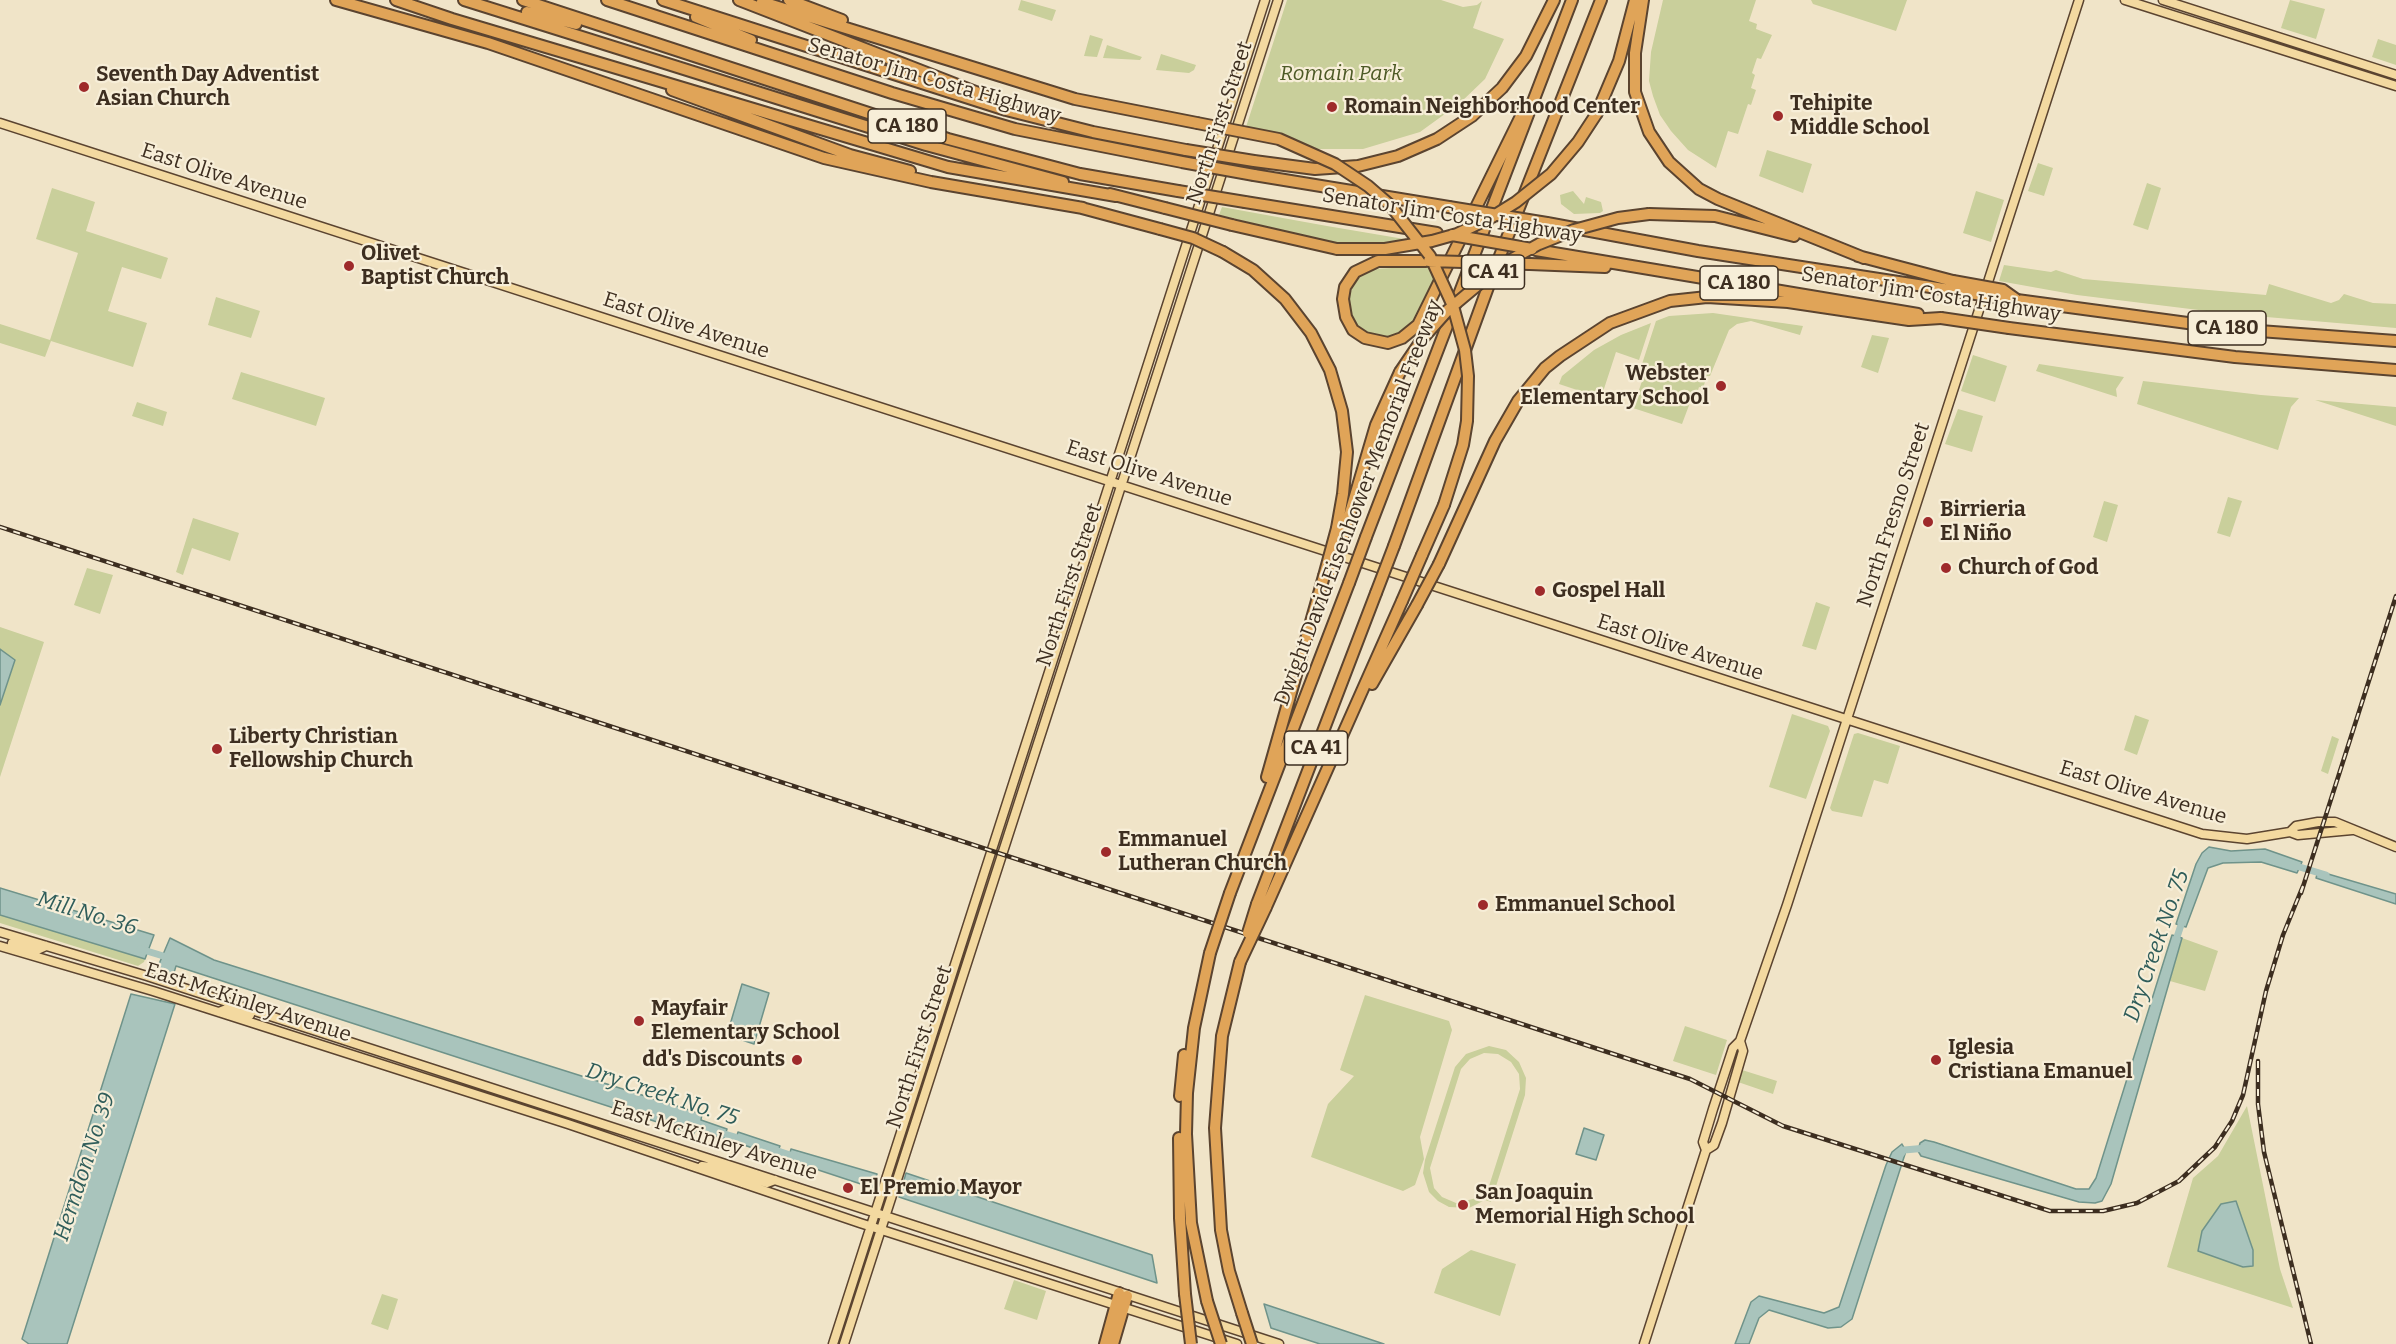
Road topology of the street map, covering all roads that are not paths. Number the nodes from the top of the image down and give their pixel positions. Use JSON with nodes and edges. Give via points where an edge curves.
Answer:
{"nodes":[{"id":1,"x":336,"y":0,"type":"edge"},
{"id":2,"x":396,"y":0,"type":"edge"},
{"id":3,"x":464,"y":0,"type":"edge"},
{"id":4,"x":477,"y":0,"type":"edge"},
{"id":5,"x":523,"y":0,"type":"edge"},
{"id":6,"x":607,"y":0,"type":"edge"},
{"id":7,"x":655,"y":0,"type":"edge"},
{"id":8,"x":663,"y":0,"type":"edge"},
{"id":9,"x":739,"y":0,"type":"edge"},
{"id":10,"x":756,"y":0,"type":"edge"},
{"id":11,"x":789,"y":0,"type":"edge"},
{"id":12,"x":1265,"y":0,"type":"edge"},
{"id":13,"x":1278,"y":0,"type":"edge"},
{"id":14,"x":1554,"y":0,"type":"edge"},
{"id":15,"x":1572,"y":0,"type":"edge"},
{"id":16,"x":1601,"y":0,"type":"edge"},
{"id":17,"x":1635,"y":0,"type":"edge"},
{"id":18,"x":1642,"y":0,"type":"edge"},
{"id":19,"x":2079,"y":0,"type":"edge"},
{"id":20,"x":2125,"y":0,"type":"edge"},
{"id":21,"x":2163,"y":0,"type":"edge"},
{"id":22,"x":641,"y":39,"type":"junction"},
{"id":23,"x":938,"y":57,"type":"junction"},
{"id":24,"x":1550,"y":59,"type":"junction"},
{"id":25,"x":613,"y":68,"type":"junction"},
{"id":26,"x":826,"y":71,"type":"junction"},
{"id":27,"x":2396,"y":75,"type":"edge"},
{"id":28,"x":2396,"y":86,"type":"edge"},
{"id":29,"x":0,"y":123,"type":"edge"},
{"id":30,"x":1186,"y":150,"type":"junction"},
{"id":31,"x":1116,"y":196,"type":"junction"},
{"id":32,"x":1083,"y":208,"type":"junction"},
{"id":33,"x":1864,"y":258,"type":"junction"},
{"id":34,"x":1651,"y":269,"type":"junction"},
{"id":35,"x":1952,"y":286,"type":"junction"},
{"id":36,"x":1941,"y":318,"type":"junction"},
{"id":37,"x":2396,"y":339,"type":"edge"},
{"id":38,"x":2396,"y":370,"type":"edge"},
{"id":39,"x":1111,"y":480,"type":"junction"},
{"id":40,"x":1122,"y":484,"type":"junction"},
{"id":41,"x":1341,"y":529,"type":"junction"},
{"id":42,"x":1081,"y":572,"type":"junction"},
{"id":43,"x":1077,"y":621,"type":"junction"},
{"id":44,"x":1847,"y":719,"type":"junction"},
{"id":45,"x":1339,"y":742,"type":"junction"},
{"id":46,"x":993,"y":842,"type":"junction"},
{"id":47,"x":2396,"y":847,"type":"edge"},
{"id":48,"x":1001,"y":859,"type":"junction"},
{"id":49,"x":1242,"y":859,"type":"junction"},
{"id":50,"x":1261,"y":905,"type":"junction"},
{"id":51,"x":0,"y":932,"type":"edge"},
{"id":52,"x":0,"y":944,"type":"edge"},
{"id":53,"x":46,"y":946,"type":"junction"},
{"id":54,"x":1199,"y":996,"type":"junction"},
{"id":55,"x":219,"y":1012,"type":"junction"},
{"id":56,"x":300,"y":1025,"type":"junction"},
{"id":57,"x":1740,"y":1041,"type":"junction"},
{"id":58,"x":1710,"y":1148,"type":"junction"},
{"id":59,"x":690,"y":1166,"type":"junction"},
{"id":60,"x":775,"y":1180,"type":"junction"},
{"id":61,"x":762,"y":1190,"type":"junction"},
{"id":62,"x":841,"y":1201,"type":"junction"},
{"id":63,"x":874,"y":1212,"type":"junction"},
{"id":64,"x":885,"y":1216,"type":"junction"},
{"id":65,"x":869,"y":1226,"type":"junction"},
{"id":66,"x":880,"y":1229,"type":"junction"},
{"id":67,"x":995,"y":1266,"type":"junction"},
{"id":68,"x":1049,"y":1270,"type":"junction"},
{"id":69,"x":1123,"y":1295,"type":"junction"},
{"id":70,"x":1120,"y":1306,"type":"junction"},
{"id":71,"x":833,"y":1344,"type":"edge"},
{"id":72,"x":844,"y":1344,"type":"edge"},
{"id":73,"x":1105,"y":1344,"type":"edge"},
{"id":74,"x":1113,"y":1344,"type":"edge"},
{"id":75,"x":1191,"y":1344,"type":"edge"},
{"id":76,"x":1221,"y":1344,"type":"edge"},
{"id":77,"x":1237,"y":1344,"type":"edge"},
{"id":78,"x":1252,"y":1344,"type":"edge"},
{"id":79,"x":1279,"y":1344,"type":"edge"},
{"id":80,"x":1644,"y":1344,"type":"edge"}],
"edges":[{"from":1,"to":32,"type":"highway","via":[[521,53],[824,158],[931,182]]},
{"from":2,"to":25,"type":"highway"},
{"from":3,"to":31,"type":"highway","via":[[980,161]]},
{"from":4,"to":22,"type":"highway"},
{"from":5,"to":22,"type":"highway","name":"Senator Jim Costa Highway","number":"CA 180"},
{"from":6,"to":26,"type":"highway","name":"Senator Jim Costa Highway","number":"CA 180"},
{"from":7,"to":26,"type":"highway"},
{"from":8,"to":30,"type":"highway","via":[[1006,110]]},
{"from":9,"to":30,"type":"highway","via":[[1002,102]]},
{"from":10,"to":23,"type":"highway"},
{"from":11,"to":23,"type":"highway"},
{"from":12,"to":39,"type":"main road","name":"North First Street"},
{"from":13,"to":40,"type":"main road","name":"North First Street"},
{"from":14,"to":30,"type":"highway","bridge":true,"via":[[1526,56],[1502,88],[1472,117],[1437,139],[1398,156],[1358,166],[1316,169]]},
{"from":15,"to":24,"type":"highway","name":"Dwight David Eisenhower Memorial Freeway","number":"CA 41"},
{"from":16,"to":50,"type":"highway","name":"Dwight David Eisenhower Memorial Freeway","number":"CA 41","bridge":true,"via":[[1491,276]]},
{"from":17,"to":31,"type":"highway","bridge":true,"via":[[1618,61],[1597,113],[1578,142],[1551,174],[1516,202],[1457,234],[1385,249],[1337,249]]},
{"from":18,"to":33,"type":"highway","via":[[1635,92],[1649,132],[1669,162],[1699,189],[1718,199]]},
{"from":19,"to":44,"type":"main road","name":"North Fresno Street"},
{"from":20,"to":28,"type":"main road"},
{"from":21,"to":27,"type":"main road"},
{"from":22,"to":34,"type":"highway","name":"Senator Jim Costa Highway","number":"CA 180","bridge":true,"via":[[993,152],[1080,174]]},
{"from":23,"to":45,"type":"highway","bridge":true,"via":[[1075,99],[1279,139],[1335,164],[1368,186],[1390,205],[1430,256],[1453,306],[1465,350],[1468,376],[1463,445],[1444,505]]},
{"from":24,"to":34,"type":"highway","bridge":true,"via":[[1418,326],[1388,343],[1365,338],[1353,330],[1346,317],[1346,287],[1355,272],[1378,261],[1426,261],[1530,264]]},
{"from":24,"to":49,"type":"highway","name":"Dwight David Eisenhower Memorial Freeway","number":"CA 41","bridge":true},
{"from":25,"to":31,"type":"highway","via":[[948,167]]},
{"from":25,"to":32,"type":"highway","via":[[872,161]]},
{"from":26,"to":35,"type":"highway","name":"Senator Jim Costa Highway","number":"CA 180","bridge":true,"via":[[1015,129],[1182,162],[1698,251]]},
{"from":29,"to":39,"type":"main road","name":"East Olive Avenue"},
{"from":32,"to":41,"type":"highway","bridge":true,"via":[[1193,238],[1253,270],[1286,299],[1311,333],[1330,370],[1342,411],[1347,452]]},
{"from":33,"to":35,"type":"highway"},
{"from":33,"to":41,"type":"highway","bridge":true,"via":[[1740,220],[1702,215],[1618,218],[1539,244],[1503,264],[1448,309],[1423,338],[1400,372],[1376,425]]},
{"from":34,"to":36,"type":"highway","name":"Senator Jim Costa Highway","number":"CA 180"},
{"from":35,"to":37,"type":"highway","name":"Senator Jim Costa Highway","number":"CA 180","bridge":true,"via":[[2003,290],[2017,300],[2159,321]]},
{"from":36,"to":38,"type":"highway","name":"Senator Jim Costa Highway","number":"CA 180","bridge":true,"via":[[2235,357]]},
{"from":36,"to":45,"type":"highway","bridge":true,"via":[[1909,320],[1776,301],[1707,297],[1670,301],[1610,323],[1560,356],[1518,400],[1417,605]]},
{"from":39,"to":40,"type":"main road","name":"East Olive Avenue"},
{"from":39,"to":42,"type":"main road","name":"North First Street"},
{"from":40,"to":43,"type":"main road","name":"North First Street"},
{"from":40,"to":44,"type":"main road","name":"East Olive Avenue"},
{"from":41,"to":49,"type":"highway","bridge":true},
{"from":42,"to":43,"type":"main road","via":[[1084,583],[1074,616]]},
{"from":42,"to":46,"type":"main road","name":"North First Street"},
{"from":43,"to":48,"type":"main road","name":"North First Street"},
{"from":44,"to":47,"type":"main road","name":"East Olive Avenue","via":[[2202,834],[2247,839],[2324,821],[2346,824]]},
{"from":44,"to":57,"type":"main road","name":"North Fresno Street"},
{"from":45,"to":50,"type":"highway"},
{"from":46,"to":48,"type":"main road"},
{"from":46,"to":63,"type":"main road","name":"North First Street"},
{"from":48,"to":64,"type":"main road","name":"North First Street"},
{"from":49,"to":54,"type":"highway","name":"Dwight David Eisenhower Memorial Freeway","number":"CA 41","bridge":true},
{"from":50,"to":78,"type":"highway","bridge":true,"via":[[1240,962],[1222,1036],[1215,1128],[1221,1230],[1229,1271]]},
{"from":51,"to":53,"type":"main road","name":"East McKinley Avenue"},
{"from":52,"to":53,"type":"main road","via":[[37,950]]},
{"from":52,"to":55,"type":"main road","name":"East McKinley Avenue"},
{"from":53,"to":56,"type":"main road","name":"East McKinley Avenue"},
{"from":54,"to":75,"type":"highway","bridge":true,"via":[[1180,1086],[1180,1218]]},
{"from":54,"to":76,"type":"highway","name":"Dwight David Eisenhower Memorial Freeway","number":"CA 41","bridge":true,"via":[[1187,1093],[1191,1223]]},
{"from":55,"to":56,"type":"main road","via":[[229,1008],[276,1023]]},
{"from":55,"to":59,"type":"main road","name":"East McKinley Avenue"},
{"from":56,"to":60,"type":"main road","name":"East McKinley Avenue"},
{"from":57,"to":58,"type":"main road","name":"North Fresno Street","via":[[1743,1051]]},
{"from":57,"to":58,"type":"main road","name":"North Fresno Street","via":[[1733,1048],[1721,1086],[1726,1096]]},
{"from":58,"to":80,"type":"main road","name":"North Fresno Street"},
{"from":59,"to":60,"type":"main road","via":[[719,1168],[767,1183]]},
{"from":59,"to":61,"type":"main road","name":"East McKinley Avenue"},
{"from":60,"to":62,"type":"main road","name":"East McKinley Avenue"},
{"from":61,"to":62,"type":"main road","via":[[774,1186]]},
{"from":61,"to":65,"type":"main road","name":"East McKinley Avenue"},
{"from":62,"to":63,"type":"main road","name":"East McKinley Avenue"},
{"from":63,"to":64,"type":"main road","name":"East McKinley Avenue"},
{"from":63,"to":65,"type":"main road","name":"North First Street"},
{"from":64,"to":66,"type":"main road","name":"North First Street"},
{"from":64,"to":68,"type":"main road","name":"East McKinley Avenue"},
{"from":65,"to":66,"type":"main road","name":"East McKinley Avenue"},
{"from":65,"to":71,"type":"main road","name":"North First Street"},
{"from":66,"to":67,"type":"main road","name":"East McKinley Avenue"},
{"from":66,"to":72,"type":"main road","name":"North First Street"},
{"from":67,"to":68,"type":"main road","via":[[1042,1275]]},
{"from":67,"to":70,"type":"main road","name":"East McKinley Avenue"},
{"from":68,"to":69,"type":"main road","name":"East McKinley Avenue"},
{"from":69,"to":70,"type":"highway"},
{"from":69,"to":79,"type":"main road","name":"East McKinley Avenue"},
{"from":70,"to":73,"type":"highway"},
{"from":70,"to":74,"type":"highway"},
{"from":70,"to":77,"type":"main road","name":"East McKinley Avenue"}]}
